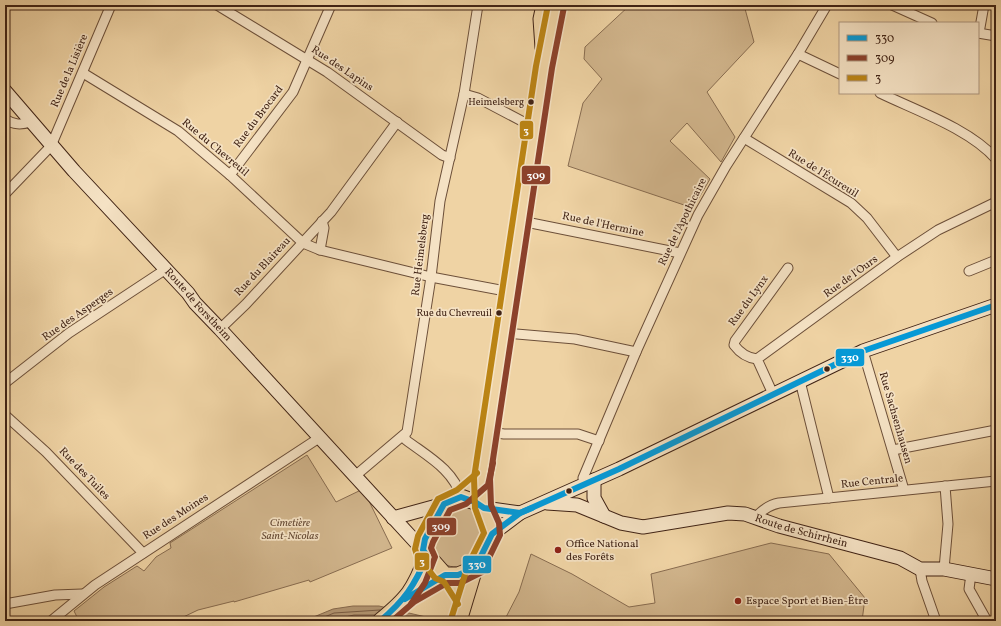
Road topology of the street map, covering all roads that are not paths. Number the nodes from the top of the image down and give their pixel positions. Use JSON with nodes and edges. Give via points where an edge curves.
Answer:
{"nodes":[{"id":1,"x":111,"y":5,"type":"edge"},
{"id":2,"x":217,"y":5,"type":"edge"},
{"id":3,"x":331,"y":5,"type":"edge"},
{"id":4,"x":478,"y":5,"type":"edge"},
{"id":5,"x":552,"y":5,"type":"edge"},
{"id":6,"x":556,"y":5,"type":"edge"},
{"id":7,"x":827,"y":5,"type":"edge"},
{"id":8,"x":892,"y":5,"type":"edge"},
{"id":9,"x":984,"y":5,"type":"edge"},
{"id":10,"x":907,"y":8,"type":"edge"},
{"id":11,"x":541,"y":10,"type":"edge"},
{"id":12,"x":930,"y":22,"type":"edge"},
{"id":13,"x":979,"y":33,"type":"edge"},
{"id":14,"x":551,"y":36,"type":"junction"},
{"id":15,"x":996,"y":36,"type":"edge"},
{"id":16,"x":798,"y":54,"type":"junction"},
{"id":17,"x":307,"y":59,"type":"junction"},
{"id":18,"x":544,"y":67,"type":"junction"},
{"id":19,"x":83,"y":73,"type":"junction"},
{"id":20,"x":839,"y":74,"type":"edge"},
{"id":21,"x":5,"y":91,"type":"edge"},
{"id":22,"x":464,"y":94,"type":"junction"},
{"id":23,"x":882,"y":94,"type":"edge"},
{"id":24,"x":5,"y":119,"type":"edge"},
{"id":25,"x":31,"y":122,"type":"junction"},
{"id":26,"x":398,"y":122,"type":"junction"},
{"id":27,"x":535,"y":128,"type":"junction"},
{"id":28,"x":744,"y":138,"type":"junction"},
{"id":29,"x":51,"y":146,"type":"junction"},
{"id":30,"x":450,"y":158,"type":"junction"},
{"id":31,"x":996,"y":159,"type":"edge"},
{"id":32,"x":230,"y":174,"type":"junction"},
{"id":33,"x":5,"y":194,"type":"edge"},
{"id":34,"x":996,"y":202,"type":"edge"},
{"id":35,"x":322,"y":221,"type":"junction"},
{"id":36,"x":521,"y":221,"type":"junction"},
{"id":37,"x":303,"y":242,"type":"junction"},
{"id":38,"x":320,"y":250,"type":"junction"},
{"id":39,"x":680,"y":253,"type":"junction"},
{"id":40,"x":897,"y":257,"type":"junction"},
{"id":41,"x":996,"y":260,"type":"edge"},
{"id":42,"x":788,"y":268,"type":"dead end"},
{"id":43,"x":166,"y":269,"type":"junction"},
{"id":44,"x":969,"y":271,"type":"dead end"},
{"id":45,"x":431,"y":277,"type":"junction"},
{"id":46,"x":511,"y":292,"type":"junction"},
{"id":47,"x":996,"y":304,"type":"edge"},
{"id":48,"x":220,"y":329,"type":"junction"},
{"id":49,"x":504,"y":333,"type":"junction"},
{"id":50,"x":863,"y":351,"type":"junction"},
{"id":51,"x":636,"y":352,"type":"junction"},
{"id":52,"x":757,"y":359,"type":"junction"},
{"id":53,"x":800,"y":381,"type":"junction"},
{"id":54,"x":5,"y":382,"type":"edge"},
{"id":55,"x":774,"y":394,"type":"junction"},
{"id":56,"x":5,"y":415,"type":"edge"},
{"id":57,"x":996,"y":430,"type":"edge"},
{"id":58,"x":490,"y":432,"type":"junction"},
{"id":59,"x":404,"y":435,"type":"junction"},
{"id":60,"x":319,"y":438,"type":"junction"},
{"id":61,"x":599,"y":441,"type":"junction"},
{"id":62,"x":892,"y":450,"type":"junction"},
{"id":63,"x":355,"y":476,"type":"junction"},
{"id":64,"x":482,"y":479,"type":"junction"},
{"id":65,"x":996,"y":481,"type":"edge"},
{"id":66,"x":585,"y":484,"type":"junction"},
{"id":67,"x":945,"y":486,"type":"junction"},
{"id":68,"x":904,"y":490,"type":"junction"},
{"id":69,"x":461,"y":497,"type":"junction"},
{"id":70,"x":829,"y":498,"type":"junction"},
{"id":71,"x":544,"y":503,"type":"junction"},
{"id":72,"x":444,"y":504,"type":"junction"},
{"id":73,"x":484,"y":508,"type":"junction"},
{"id":74,"x":586,"y":509,"type":"junction"},
{"id":75,"x":520,"y":513,"type":"junction"},
{"id":76,"x":604,"y":516,"type":"junction"},
{"id":77,"x":756,"y":517,"type":"junction"},
{"id":78,"x":393,"y":518,"type":"junction"},
{"id":79,"x":492,"y":534,"type":"junction"},
{"id":80,"x":143,"y":553,"type":"junction"},
{"id":81,"x":425,"y":553,"type":"junction"},
{"id":82,"x":475,"y":568,"type":"junction"},
{"id":83,"x":920,"y":568,"type":"junction"},
{"id":84,"x":944,"y":569,"type":"junction"},
{"id":85,"x":971,"y":574,"type":"junction"},
{"id":86,"x":447,"y":576,"type":"junction"},
{"id":87,"x":996,"y":579,"type":"edge"},
{"id":88,"x":82,"y":594,"type":"junction"},
{"id":89,"x":407,"y":597,"type":"junction"},
{"id":90,"x":5,"y":604,"type":"edge"},
{"id":91,"x":462,"y":610,"type":"edge"},
{"id":92,"x":50,"y":621,"type":"edge"},
{"id":93,"x":380,"y":621,"type":"edge"},
{"id":94,"x":936,"y":621,"type":"edge"},
{"id":95,"x":987,"y":621,"type":"edge"}],
"edges":[{"from":1,"to":19,"type":"street","name":"Rue de la Lisière"},
{"from":2,"to":17,"type":"street","name":"Rue des Lapins"},
{"from":3,"to":17,"type":"street","name":"Rue du Brocard"},
{"from":4,"to":22,"type":"street","name":"Rue Heimelsberg"},
{"from":5,"to":14,"type":"main road"},
{"from":6,"to":14,"type":"main road"},
{"from":7,"to":16,"type":"street","name":"Rue de l'Apothicaire"},
{"from":8,"to":10,"type":"street"},
{"from":9,"to":13,"type":"street"},
{"from":10,"to":12,"type":"street"},
{"from":11,"to":18,"type":"main road"},
{"from":13,"to":15,"type":"street"},
{"from":14,"to":18,"type":"main road"},
{"from":16,"to":20,"type":"street"},
{"from":16,"to":28,"type":"street","name":"Rue de l'Apothicaire"},
{"from":17,"to":26,"type":"street","name":"Rue des Lapins"},
{"from":17,"to":32,"type":"street","name":"Rue du Brocard","via":[[293,92]]},
{"from":18,"to":27,"type":"main road"},
{"from":19,"to":29,"type":"street","name":"Rue de la Lisière"},
{"from":19,"to":32,"type":"street","name":"Rue du Chevreuil","via":[[178,131]]},
{"from":21,"to":25,"type":"street","name":"Route de Forstheim"},
{"from":22,"to":27,"type":"street","via":[[478,98]]},
{"from":22,"to":30,"type":"street","name":"Rue Heimelsberg"},
{"from":23,"to":31,"type":"street","via":[[965,134],[986,147]]},
{"from":24,"to":25,"type":"street","via":[[12,124],[22,125]]},
{"from":25,"to":29,"type":"street","name":"Route de Forstheim"},
{"from":26,"to":30,"type":"street","name":"Rue des Lapins","via":[[442,155]]},
{"from":26,"to":35,"type":"street","name":"Rue du Blaireau"},
{"from":27,"to":36,"type":"main road"},
{"from":28,"to":39,"type":"street","name":"Rue de l'Apothicaire","via":[[698,215]]},
{"from":28,"to":40,"type":"street","name":"Rue de l'Écureuil","via":[[851,203],[867,218]]},
{"from":29,"to":33,"type":"street"},
{"from":29,"to":43,"type":"street","name":"Route de Forstheim"},
{"from":30,"to":45,"type":"street","name":"Rue Heimelsberg","via":[[440,201]]},
{"from":32,"to":37,"type":"street","name":"Rue du Chevreuil"},
{"from":34,"to":40,"type":"street","name":"Rue de l'Ours","via":[[938,230]]},
{"from":35,"to":37,"type":"street","name":"Rue du Blaireau"},
{"from":35,"to":38,"type":"street","via":[[324,228]]},
{"from":36,"to":39,"type":"street","name":"Rue de l'Hermine"},
{"from":36,"to":46,"type":"main road"},
{"from":37,"to":38,"type":"street","name":"Rue du Chevreuil"},
{"from":37,"to":48,"type":"street","name":"Rue du Blaireau"},
{"from":38,"to":45,"type":"street","name":"Rue du Chevreuil"},
{"from":39,"to":51,"type":"street","name":"Rue de l'Apothicaire"},
{"from":40,"to":52,"type":"street","name":"Rue de l'Ours"},
{"from":41,"to":44,"type":"street"},
{"from":42,"to":52,"type":"street","name":"Rue du Lynx","via":[[735,341],[734,345],[738,350],[750,358]]},
{"from":43,"to":48,"type":"street","name":"Route de Forstheim"},
{"from":43,"to":54,"type":"street","name":"Rue des Asperges","via":[[69,333]]},
{"from":45,"to":46,"type":"street","name":"Rue du Chevreuil"},
{"from":45,"to":59,"type":"street","name":"Rue Heimelsberg","via":[[408,427]]},
{"from":46,"to":49,"type":"main road"},
{"from":47,"to":50,"type":"street"},
{"from":48,"to":60,"type":"street","name":"Route de Forstheim"},
{"from":49,"to":51,"type":"street","via":[[575,339]]},
{"from":49,"to":58,"type":"main road"},
{"from":50,"to":53,"type":"street"},
{"from":50,"to":62,"type":"street","name":"Rue Sachsenhausen"},
{"from":51,"to":61,"type":"street","name":"Rue de l'Apothicaire"},
{"from":52,"to":55,"type":"street"},
{"from":53,"to":55,"type":"street"},
{"from":53,"to":70,"type":"street"},
{"from":55,"to":66,"type":"street"},
{"from":56,"to":80,"type":"street","name":"Rue des Tuiles","via":[[46,452]]},
{"from":57,"to":62,"type":"street"},
{"from":58,"to":61,"type":"street","via":[[578,434]]},
{"from":58,"to":64,"type":"main road"},
{"from":59,"to":63,"type":"street"},
{"from":59,"to":69,"type":"street","via":[[406,440],[447,471]]},
{"from":60,"to":63,"type":"street","name":"Route de Forstheim"},
{"from":60,"to":80,"type":"street","name":"Rue des Moines"},
{"from":61,"to":66,"type":"street","name":"Rue de l'Apothicaire","via":[[583,478]]},
{"from":62,"to":68,"type":"street","name":"Rue Sachsenhausen"},
{"from":63,"to":78,"type":"street","name":"Route de Forstheim"},
{"from":64,"to":69,"type":"main road"},
{"from":64,"to":73,"type":"main road"},
{"from":65,"to":67,"type":"street","name":"Rue Centrale"},
{"from":66,"to":71,"type":"street"},
{"from":66,"to":74,"type":"street"},
{"from":66,"to":76,"type":"street"},
{"from":67,"to":68,"type":"street","name":"Rue Centrale"},
{"from":67,"to":84,"type":"street","via":[[948,524]]},
{"from":68,"to":70,"type":"street","name":"Rue Centrale"},
{"from":69,"to":72,"type":"main road"},
{"from":69,"to":73,"type":"main road"},
{"from":70,"to":77,"type":"street","name":"Rue Centrale","via":[[770,505]]},
{"from":71,"to":74,"type":"street","name":"Route de Schirrhein","via":[[577,505]]},
{"from":71,"to":75,"type":"street"},
{"from":72,"to":78,"type":"street"},
{"from":72,"to":81,"type":"main road","via":[[425,539]]},
{"from":73,"to":75,"type":"street"},
{"from":73,"to":79,"type":"main road"},
{"from":74,"to":76,"type":"street","name":"Route de Schirrhein"},
{"from":75,"to":79,"type":"street"},
{"from":76,"to":77,"type":"street","name":"Route de Schirrhein","via":[[643,527],[728,514]]},
{"from":77,"to":83,"type":"street","name":"Route de Schirrhein","via":[[779,526],[900,558]]},
{"from":78,"to":81,"type":"street","name":"Route de Forstheim"},
{"from":79,"to":82,"type":"main road"},
{"from":80,"to":88,"type":"street","name":"Rue des Moines"},
{"from":81,"to":86,"type":"main road"},
{"from":81,"to":89,"type":"main road","via":[[418,579]]},
{"from":82,"to":86,"type":"main road","via":[[458,575]]},
{"from":82,"to":91,"type":"main road"},
{"from":83,"to":84,"type":"street","name":"Route de Schirrhein"},
{"from":83,"to":94,"type":"street"},
{"from":84,"to":85,"type":"street","name":"Route de Schirrhein"},
{"from":85,"to":87,"type":"street","name":"Route de Schirrhein"},
{"from":85,"to":95,"type":"street","via":[[970,589]]},
{"from":86,"to":89,"type":"main road"},
{"from":86,"to":91,"type":"main road"},
{"from":88,"to":90,"type":"street"},
{"from":88,"to":92,"type":"street","name":"Rue des Moines"},
{"from":89,"to":93,"type":"main road"}]}
